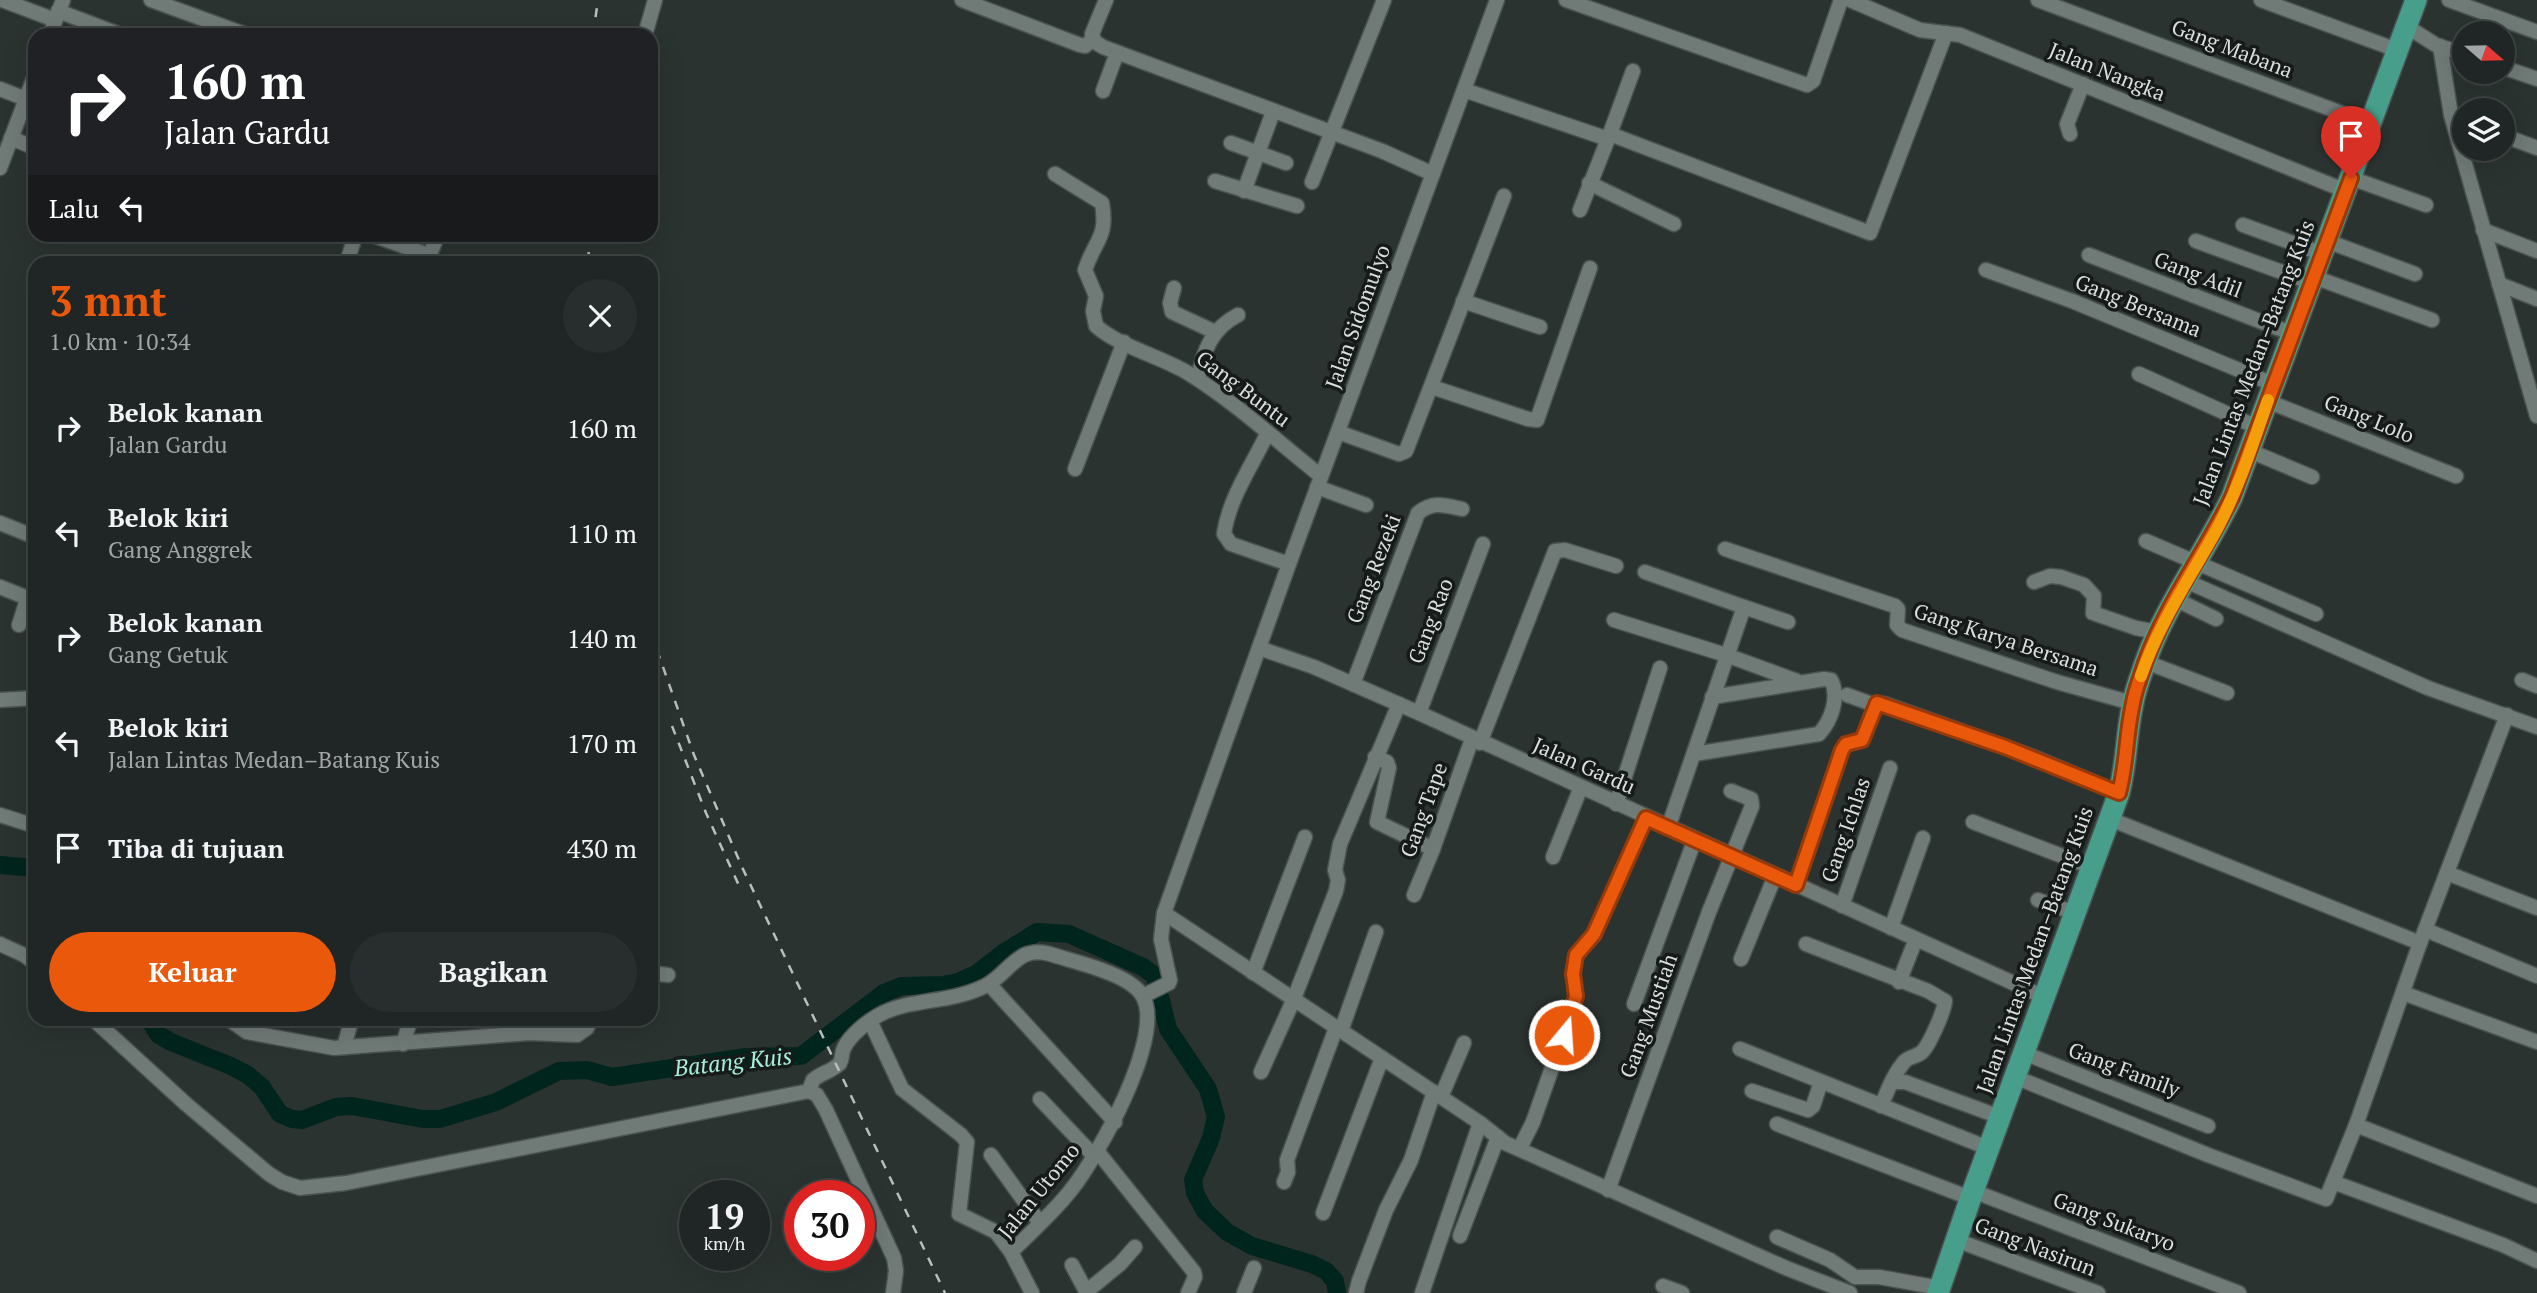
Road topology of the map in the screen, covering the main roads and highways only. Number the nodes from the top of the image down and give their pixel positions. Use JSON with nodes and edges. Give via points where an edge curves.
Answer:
{"nodes":[{"id":1,"x":2421,"y":24,"type":"edge"},
{"id":2,"x":1939,"y":1291,"type":"edge"}],
"edges":[{"from":1,"to":2,"type":"highway","name":"Jalan Lintas Medan–Batang Kuis","via":[[2396,50],[2232,497],[2157,632],[2133,703],[2119,793]]}]}
